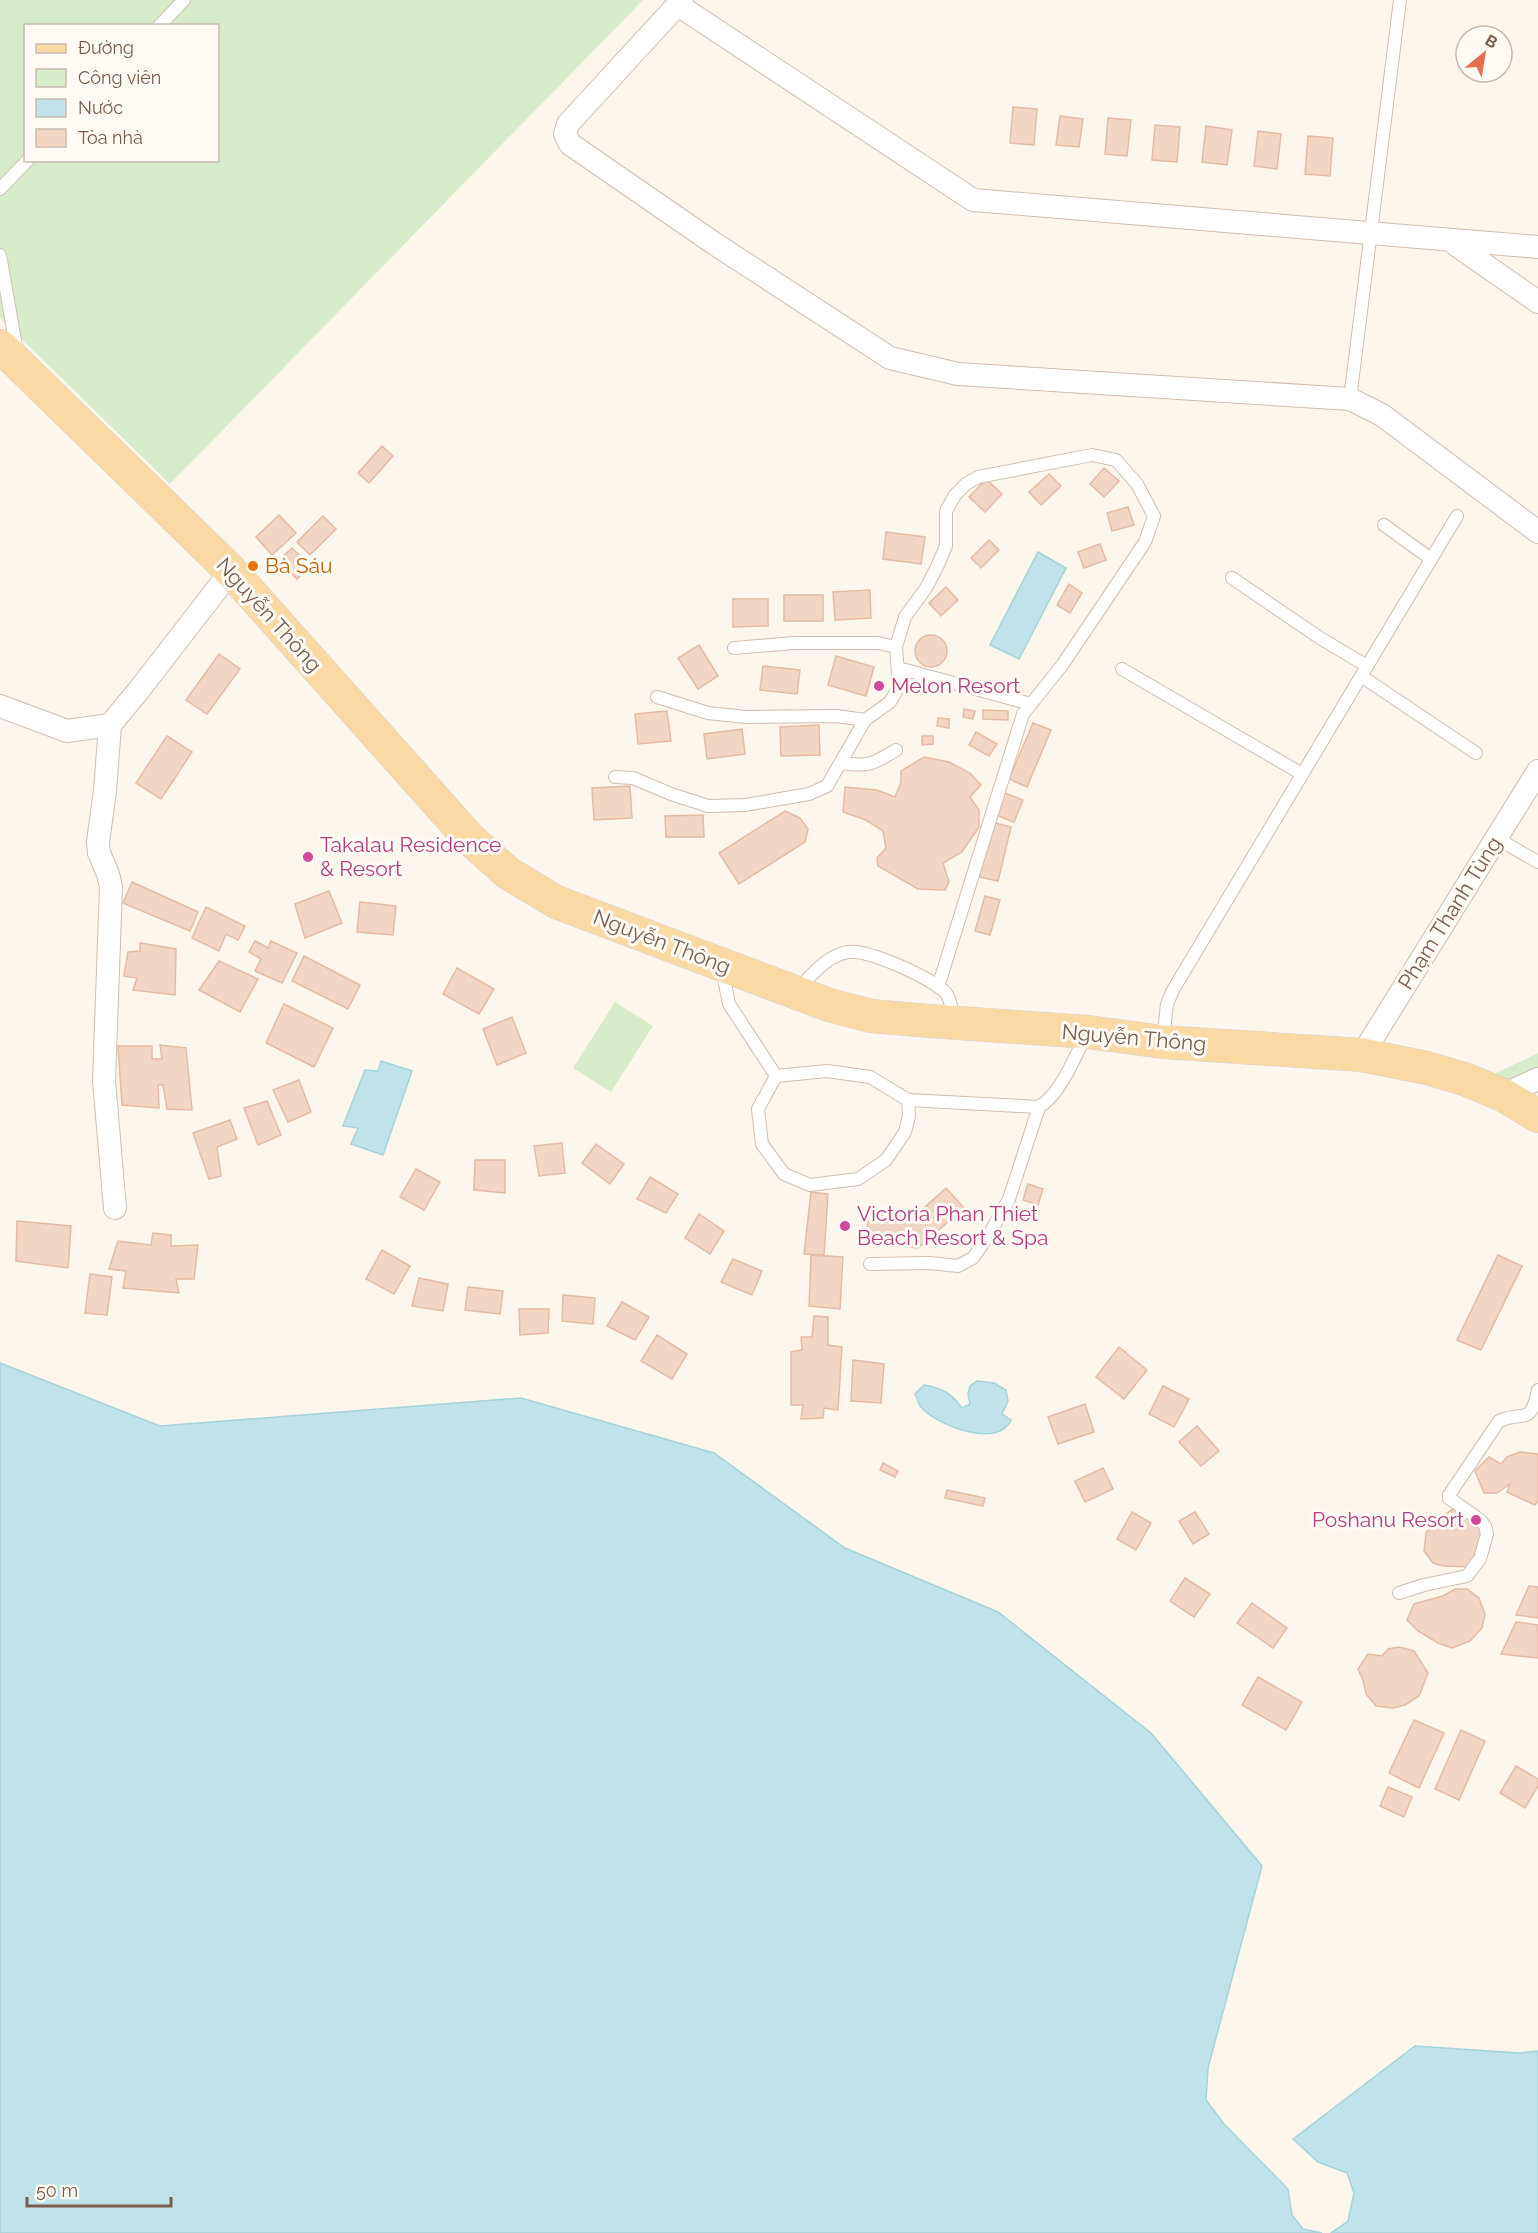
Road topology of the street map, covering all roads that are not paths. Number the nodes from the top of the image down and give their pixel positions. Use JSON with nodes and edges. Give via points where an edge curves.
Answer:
{"nodes":[{"id":1,"x":184,"y":0,"type":"edge"},
{"id":2,"x":1400,"y":0,"type":"edge"},
{"id":3,"x":680,"y":2,"type":"edge"},
{"id":4,"x":161,"y":24,"type":"edge"},
{"id":5,"x":26,"y":162,"type":"edge"},
{"id":6,"x":0,"y":189,"type":"edge"},
{"id":7,"x":1371,"y":232,"type":"junction"},
{"id":8,"x":1448,"y":239,"type":"junction"},
{"id":9,"x":1538,"y":247,"type":"edge"},
{"id":10,"x":0,"y":255,"type":"edge"},
{"id":11,"x":1538,"y":302,"type":"edge"},
{"id":12,"x":10,"y":356,"type":"edge"},
{"id":13,"x":1350,"y":399,"type":"junction"},
{"id":14,"x":1457,"y":516,"type":"dead end"},
{"id":15,"x":1384,"y":525,"type":"dead end"},
{"id":16,"x":1538,"y":532,"type":"edge"},
{"id":17,"x":1431,"y":559,"type":"junction"},
{"id":18,"x":231,"y":571,"type":"junction"},
{"id":19,"x":1232,"y":578,"type":"dead end"},
{"id":20,"x":896,"y":647,"type":"junction"},
{"id":21,"x":734,"y":648,"type":"dead end"},
{"id":22,"x":898,"y":668,"type":"junction"},
{"id":23,"x":1122,"y":669,"type":"dead end"},
{"id":24,"x":1364,"y":671,"type":"junction"},
{"id":25,"x":657,"y":697,"type":"dead end"},
{"id":26,"x":1031,"y":704,"type":"junction"},
{"id":27,"x":0,"y":706,"type":"edge"},
{"id":28,"x":865,"y":720,"type":"junction"},
{"id":29,"x":110,"y":725,"type":"junction"},
{"id":30,"x":896,"y":750,"type":"dead end"},
{"id":31,"x":1476,"y":753,"type":"dead end"},
{"id":32,"x":841,"y":763,"type":"junction"},
{"id":33,"x":1538,"y":771,"type":"edge"},
{"id":34,"x":1302,"y":774,"type":"junction"},
{"id":35,"x":615,"y":777,"type":"dead end"},
{"id":36,"x":1496,"y":838,"type":"junction"},
{"id":37,"x":1538,"y":862,"type":"edge"},
{"id":38,"x":722,"y":964,"type":"junction"},
{"id":39,"x":938,"y":987,"type":"junction"},
{"id":40,"x":795,"y":992,"type":"junction"},
{"id":41,"x":956,"y":1024,"type":"junction"},
{"id":42,"x":1088,"y":1032,"type":"junction"},
{"id":43,"x":1163,"y":1042,"type":"junction"},
{"id":44,"x":1362,"y":1055,"type":"junction"},
{"id":45,"x":776,"y":1076,"type":"junction"},
{"id":46,"x":1538,"y":1079,"type":"edge"},
{"id":47,"x":1503,"y":1095,"type":"junction"},
{"id":48,"x":908,"y":1100,"type":"junction"},
{"id":49,"x":1039,"y":1107,"type":"junction"},
{"id":50,"x":1538,"y":1116,"type":"edge"},
{"id":51,"x":115,"y":1208,"type":"dead end"},
{"id":52,"x":870,"y":1264,"type":"dead end"},
{"id":53,"x":1538,"y":1389,"type":"edge"},
{"id":54,"x":1399,"y":1593,"type":"dead end"}],
"edges":[{"from":1,"to":4,"type":"lane"},
{"from":2,"to":7,"type":"lane"},
{"from":3,"to":7,"type":"street","via":[[973,200]]},
{"from":3,"to":13,"type":"street","via":[[568,124],[565,134],[570,144],[890,358],[958,374]]},
{"from":5,"to":6,"type":"lane"},
{"from":7,"to":8,"type":"street"},
{"from":7,"to":13,"type":"lane"},
{"from":8,"to":9,"type":"street"},
{"from":8,"to":11,"type":"street"},
{"from":10,"to":12,"type":"lane"},
{"from":12,"to":18,"type":"main road","name":"Nguyễn Thông"},
{"from":13,"to":16,"type":"street","via":[[1382,415]]},
{"from":14,"to":17,"type":"lane"},
{"from":15,"to":17,"type":"lane"},
{"from":17,"to":24,"type":"lane"},
{"from":18,"to":29,"type":"street"},
{"from":18,"to":38,"type":"main road","name":"Nguyễn Thông","via":[[470,839],[508,873],[556,902]]},
{"from":19,"to":24,"type":"lane"},
{"from":20,"to":21,"type":"lane","via":[[878,643]]},
{"from":20,"to":22,"type":"lane"},
{"from":20,"to":26,"type":"lane","via":[[905,617],[926,588],[946,546],[946,511],[966,484],[978,477],[1092,455],[1116,460],[1137,484],[1154,516],[1145,542],[1063,664]]},
{"from":22,"to":26,"type":"lane"},
{"from":22,"to":28,"type":"lane","via":[[899,687],[890,702]]},
{"from":23,"to":34,"type":"lane"},
{"from":24,"to":31,"type":"lane"},
{"from":24,"to":34,"type":"lane"},
{"from":25,"to":28,"type":"lane","via":[[717,714]]},
{"from":26,"to":39,"type":"lane","via":[[1023,714]]},
{"from":27,"to":29,"type":"street","via":[[67,731]]},
{"from":28,"to":32,"type":"lane"},
{"from":29,"to":51,"type":"street","via":[[98,842],[111,887],[104,1081]]},
{"from":30,"to":32,"type":"lane","via":[[872,764]]},
{"from":32,"to":35,"type":"lane","via":[[827,786],[818,790],[745,805],[708,806],[633,778]]},
{"from":33,"to":36,"type":"street","name":"Phạm Thanh Tùng"},
{"from":34,"to":43,"type":"lane","via":[[1173,990],[1167,1004]]},
{"from":36,"to":37,"type":"lane"},
{"from":36,"to":44,"type":"street","name":"Phạm Thanh Tùng"},
{"from":38,"to":40,"type":"main road","name":"Nguyễn Thông"},
{"from":38,"to":45,"type":"lane","via":[[729,1004]]},
{"from":39,"to":40,"type":"lane","via":[[922,975],[884,959],[850,951],[826,960]]},
{"from":39,"to":41,"type":"lane","via":[[948,995]]},
{"from":40,"to":41,"type":"main road","name":"Nguyễn Thông","via":[[871,1016]]},
{"from":41,"to":42,"type":"main road","name":"Nguyễn Thông"},
{"from":42,"to":43,"type":"main road","name":"Nguyễn Thông"},
{"from":42,"to":49,"type":"lane","via":[[1057,1090]]},
{"from":43,"to":44,"type":"main road","name":"Nguyễn Thông"},
{"from":44,"to":47,"type":"main road","name":"Nguyễn Thông","via":[[1427,1068]]},
{"from":45,"to":48,"type":"lane","via":[[828,1071],[870,1077]]},
{"from":45,"to":48,"type":"lane","via":[[758,1109],[762,1144],[784,1174],[810,1185],[858,1179],[886,1160],[905,1132]]},
{"from":46,"to":47,"type":"street"},
{"from":47,"to":50,"type":"main road","name":"Nguyễn Thông"},
{"from":48,"to":49,"type":"lane"},
{"from":49,"to":52,"type":"lane","via":[[1009,1199],[973,1258],[958,1266]]},
{"from":53,"to":54,"type":"lane","via":[[1532,1411],[1526,1416],[1498,1421],[1449,1495],[1485,1526],[1487,1534],[1476,1565],[1467,1576]]}]}
